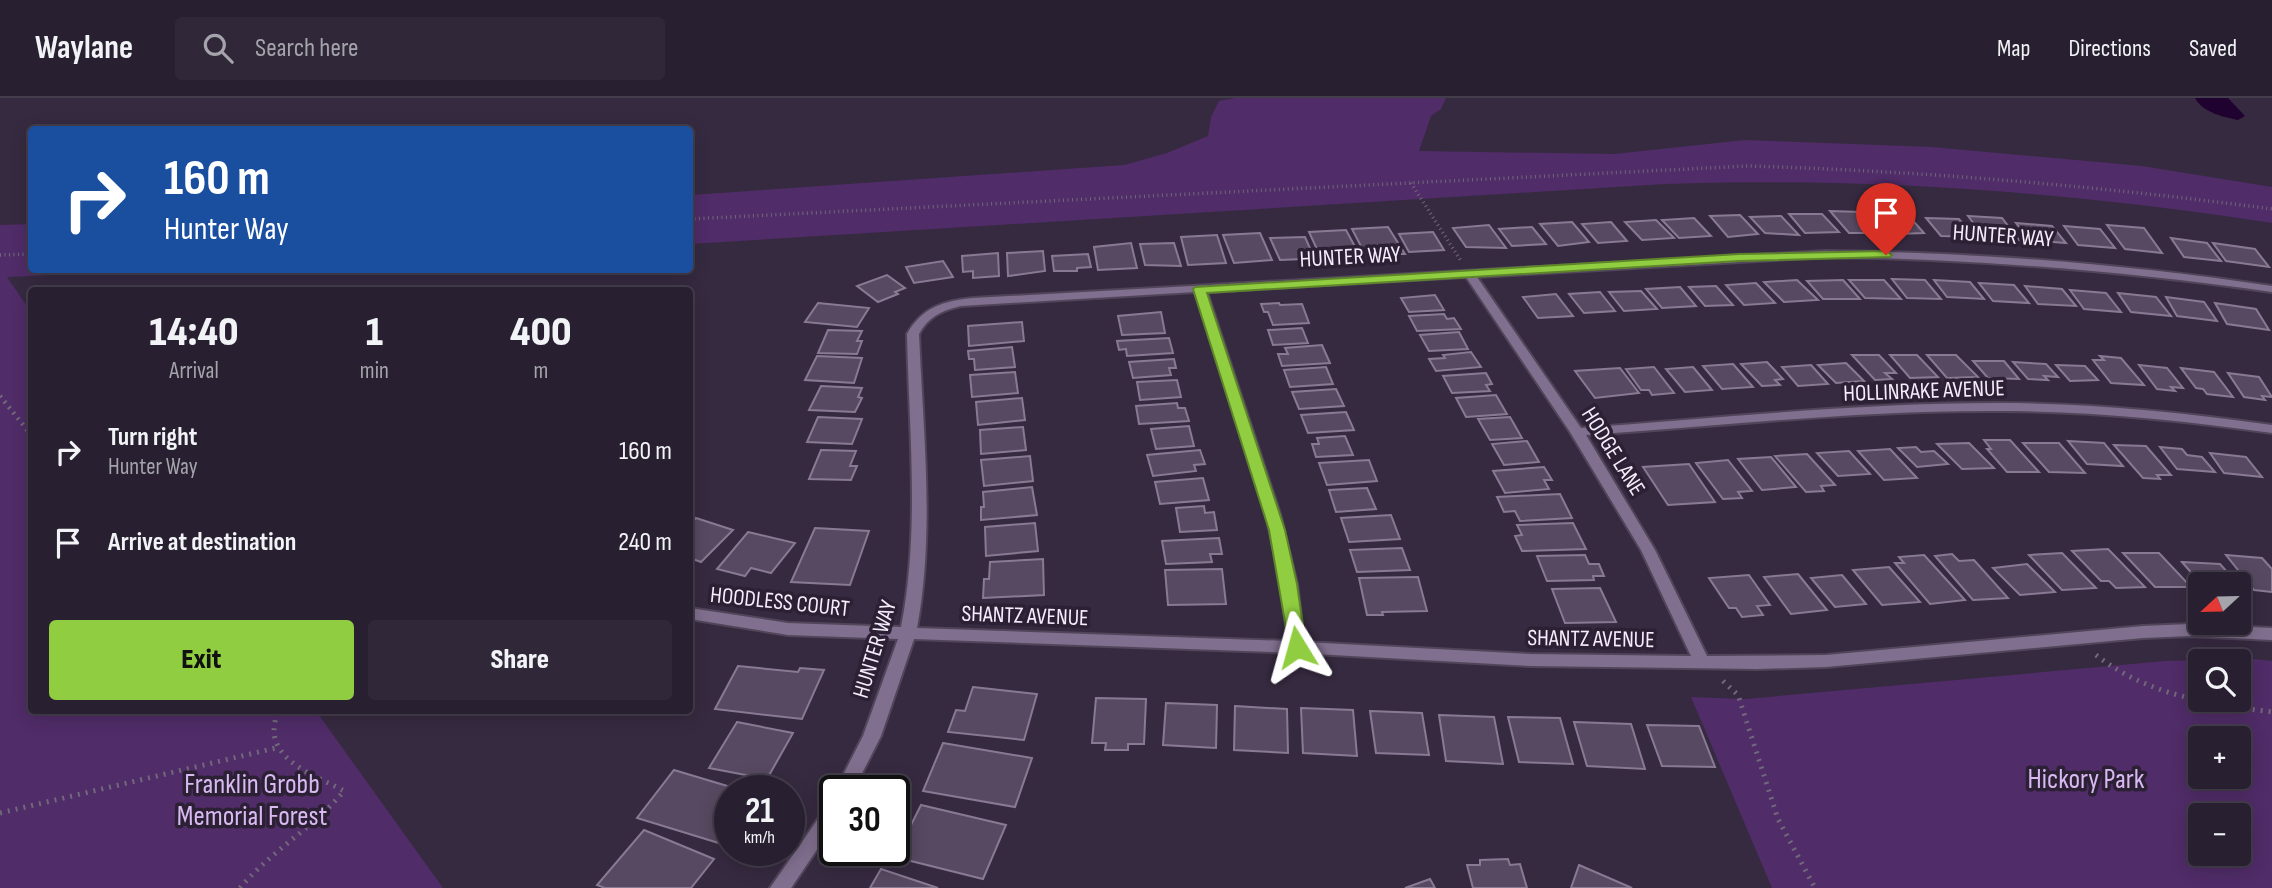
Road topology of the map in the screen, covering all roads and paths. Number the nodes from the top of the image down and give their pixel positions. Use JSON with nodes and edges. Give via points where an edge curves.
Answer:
{"nodes":[{"id":1,"x":1410,"y":183,"type":"junction"},
{"id":2,"x":2272,"y":209,"type":"edge"},
{"id":3,"x":693,"y":219,"type":"edge"},
{"id":4,"x":28,"y":254,"type":"edge"},
{"id":5,"x":0,"y":255,"type":"edge"},
{"id":6,"x":1469,"y":273,"type":"junction"},
{"id":7,"x":1200,"y":289,"type":"junction"},
{"id":8,"x":2272,"y":289,"type":"edge"},
{"id":9,"x":0,"y":396,"type":"edge"},
{"id":10,"x":2272,"y":429,"type":"edge"},
{"id":11,"x":28,"y":431,"type":"edge"},
{"id":12,"x":1577,"y":432,"type":"junction"},
{"id":13,"x":693,"y":614,"type":"edge"},
{"id":14,"x":908,"y":634,"type":"junction"},
{"id":15,"x":2272,"y":634,"type":"edge"},
{"id":16,"x":2077,"y":638,"type":"junction"},
{"id":17,"x":1297,"y":647,"type":"junction"},
{"id":18,"x":1702,"y":662,"type":"junction"},
{"id":19,"x":2272,"y":712,"type":"edge"},
{"id":20,"x":276,"y":714,"type":"edge"},
{"id":21,"x":281,"y":747,"type":"junction"},
{"id":22,"x":852,"y":775,"type":"edge"},
{"id":23,"x":0,"y":813,"type":"edge"},
{"id":24,"x":819,"y":831,"type":"edge"},
{"id":25,"x":240,"y":888,"type":"edge"},
{"id":26,"x":780,"y":888,"type":"edge"},
{"id":27,"x":1815,"y":888,"type":"edge"}],
"edges":[{"from":1,"to":2,"type":"path","via":[[1748,166],[1846,168],[2043,182]]},
{"from":1,"to":3,"type":"path"},
{"from":1,"to":6,"type":"path"},
{"from":4,"to":5,"type":"path"},
{"from":6,"to":7,"type":"street","name":"HUNTER WAY"},
{"from":6,"to":8,"type":"street","name":"HUNTER WAY","via":[[1864,254],[2059,263]]},
{"from":6,"to":12,"type":"street","name":"HODGE LANE"},
{"from":7,"to":14,"type":"street","name":"HUNTER WAY","via":[[965,303],[943,306],[918,321],[913,334],[917,578]]},
{"from":7,"to":17,"type":"street","via":[[1276,524]]},
{"from":9,"to":11,"type":"path"},
{"from":10,"to":12,"type":"street","name":"HOLLINRAKE AVENUE","via":[[2126,412],[1996,407]]},
{"from":12,"to":18,"type":"street","name":"HODGE LANE","via":[[1648,550]]},
{"from":13,"to":14,"type":"street","name":"HOODLESS COURT","via":[[788,629]]},
{"from":14,"to":17,"type":"street","name":"SHANTZ AVENUE"},
{"from":14,"to":22,"type":"street","name":"HUNTER WAY","via":[[872,736]]},
{"from":15,"to":16,"type":"street","name":"SHANTZ AVENUE","via":[[2190,630]]},
{"from":16,"to":18,"type":"street","name":"SHANTZ AVENUE","via":[[1804,662]]},
{"from":16,"to":19,"type":"path","via":[[2103,662],[2150,686],[2206,703]]},
{"from":17,"to":18,"type":"street","name":"SHANTZ AVENUE","via":[[1530,660]]},
{"from":18,"to":27,"type":"path","via":[[1738,695],[1777,823]]},
{"from":20,"to":21,"type":"path","via":[[274,734]]},
{"from":21,"to":23,"type":"path"},
{"from":21,"to":25,"type":"path","via":[[296,766],[344,791],[330,811],[269,856]]},
{"from":24,"to":26,"type":"street"}]}
